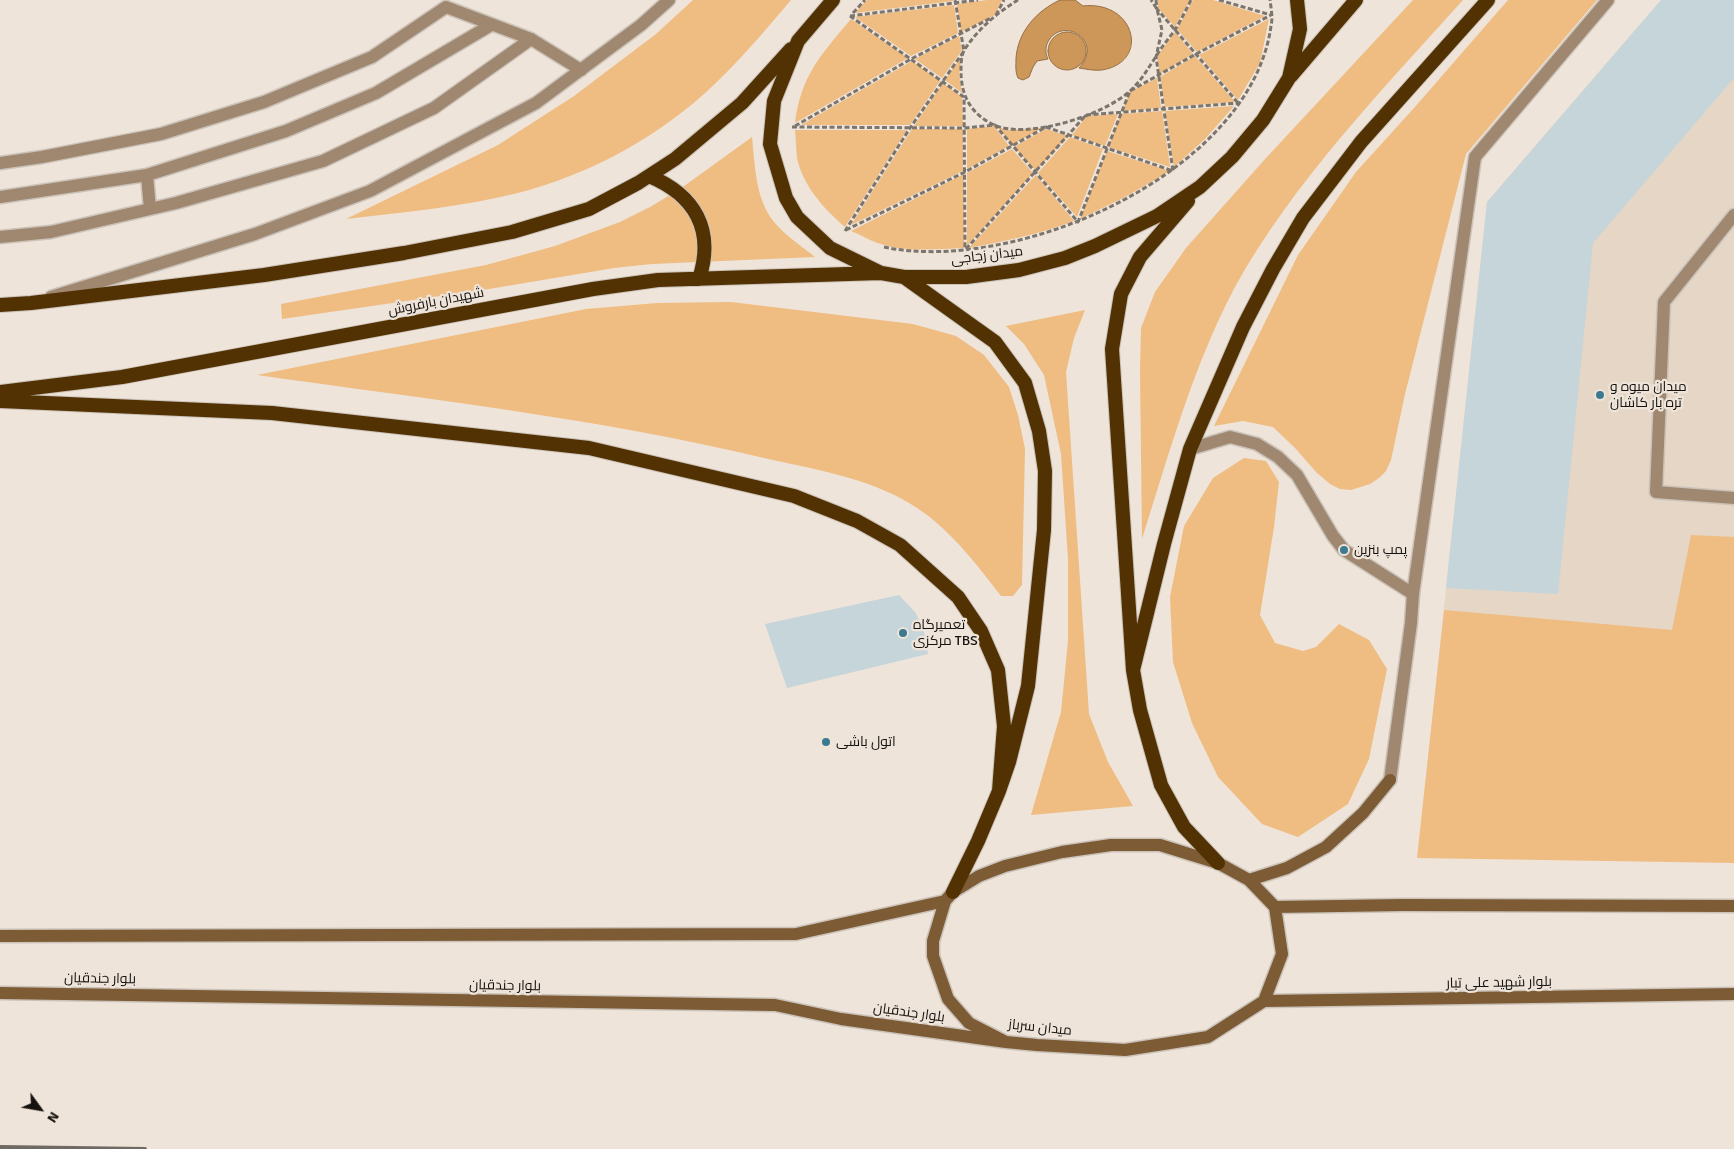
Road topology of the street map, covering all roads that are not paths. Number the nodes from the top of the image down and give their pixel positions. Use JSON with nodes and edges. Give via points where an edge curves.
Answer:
{"nodes":[{"id":1,"x":669,"y":0,"type":"edge"},
{"id":2,"x":833,"y":0,"type":"edge"},
{"id":3,"x":1297,"y":0,"type":"edge"},
{"id":4,"x":1356,"y":0,"type":"edge"},
{"id":5,"x":1488,"y":0,"type":"edge"},
{"id":6,"x":1608,"y":0,"type":"edge"},
{"id":7,"x":491,"y":24,"type":"junction"},
{"id":8,"x":531,"y":39,"type":"junction"},
{"id":9,"x":798,"y":41,"type":"junction"},
{"id":10,"x":581,"y":70,"type":"junction"},
{"id":11,"x":1289,"y":78,"type":"junction"},
{"id":12,"x":0,"y":163,"type":"edge"},
{"id":13,"x":147,"y":175,"type":"junction"},
{"id":14,"x":649,"y":176,"type":"junction"},
{"id":15,"x":1200,"y":187,"type":"junction"},
{"id":16,"x":0,"y":197,"type":"edge"},
{"id":17,"x":150,"y":209,"type":"junction"},
{"id":18,"x":1734,"y":215,"type":"edge"},
{"id":19,"x":0,"y":237,"type":"edge"},
{"id":20,"x":881,"y":273,"type":"junction"},
{"id":21,"x":904,"y":277,"type":"junction"},
{"id":22,"x":699,"y":279,"type":"junction"},
{"id":23,"x":31,"y":303,"type":"junction"},
{"id":24,"x":0,"y":305,"type":"edge"},
{"id":25,"x":0,"y":392,"type":"edge"},
{"id":26,"x":0,"y":401,"type":"edge"},
{"id":27,"x":1190,"y":449,"type":"junction"},
{"id":28,"x":1734,"y":498,"type":"edge"},
{"id":29,"x":1413,"y":594,"type":"junction"},
{"id":30,"x":1133,"y":670,"type":"junction"},
{"id":31,"x":1390,"y":780,"type":"joint"},
{"id":32,"x":1000,"y":791,"type":"junction"},
{"id":33,"x":1218,"y":863,"type":"junction"},
{"id":34,"x":1249,"y":880,"type":"junction"},
{"id":35,"x":949,"y":896,"type":"junction"},
{"id":36,"x":1734,"y":906,"type":"edge"},
{"id":37,"x":1275,"y":907,"type":"junction"},
{"id":38,"x":0,"y":936,"type":"edge"},
{"id":39,"x":0,"y":993,"type":"edge"},
{"id":40,"x":1734,"y":994,"type":"edge"},
{"id":41,"x":1264,"y":1002,"type":"junction"},
{"id":42,"x":1006,"y":1042,"type":"junction"}],
"edges":[{"from":1,"to":10,"type":"street"},
{"from":2,"to":9,"type":"highway","name":"میدان زجاجی"},
{"from":3,"to":11,"type":"highway","name":"میدان زجاجی","via":[[1300,29]]},
{"from":4,"to":11,"type":"highway"},
{"from":5,"to":27,"type":"highway","via":[[1361,142],[1303,218],[1243,327]]},
{"from":6,"to":29,"type":"street","via":[[1475,157]]},
{"from":7,"to":8,"type":"street"},
{"from":7,"to":12,"type":"street","via":[[446,8],[372,57],[264,102],[161,134],[42,158]]},
{"from":7,"to":13,"type":"street","via":[[376,93],[286,131]]},
{"from":8,"to":10,"type":"street"},
{"from":8,"to":17,"type":"street","via":[[434,108],[323,161]]},
{"from":9,"to":14,"type":"highway","via":[[742,103],[675,159]]},
{"from":9,"to":20,"type":"highway","name":"میدان زجاجی","via":[[774,101],[770,144],[786,198],[797,217],[830,248]]},
{"from":10,"to":23,"type":"street","via":[[536,103],[370,192],[254,234]]},
{"from":11,"to":15,"type":"highway","name":"میدان زجاجی","via":[[1264,120]]},
{"from":13,"to":16,"type":"street"},
{"from":13,"to":17,"type":"street"},
{"from":14,"to":22,"type":"highway","via":[[680,193],[700,222],[705,250]]},
{"from":14,"to":23,"type":"highway","via":[[589,209],[503,234],[264,275]]},
{"from":15,"to":21,"type":"highway","name":"میدان زجاجی","via":[[1131,230],[1065,258],[1019,270],[966,277]]},
{"from":15,"to":30,"type":"highway","via":[[1140,257],[1121,294],[1112,349]]},
{"from":17,"to":19,"type":"street","via":[[52,232]]},
{"from":18,"to":28,"type":"street","via":[[1664,302],[1656,492]]},
{"from":20,"to":21,"type":"highway","name":"میدان زجاجی"},
{"from":20,"to":22,"type":"highway","name":"شهیدان بارفروش"},
{"from":21,"to":32,"type":"highway","via":[[995,342],[1025,383],[1039,430],[1045,471],[1037,606],[1028,686]]},
{"from":22,"to":25,"type":"highway","name":"شهیدان بارفروش","via":[[658,280],[593,289],[122,377]]},
{"from":23,"to":24,"type":"highway"},
{"from":26,"to":32,"type":"highway","via":[[272,413],[589,448],[794,496],[857,520],[900,545],[951,590],[981,631],[998,670],[1004,726]]},
{"from":27,"to":29,"type":"street","via":[[1230,438],[1258,444],[1278,457],[1297,475],[1344,550]]},
{"from":27,"to":30,"type":"highway"},
{"from":29,"to":31,"type":"street"},
{"from":30,"to":33,"type":"highway","via":[[1140,710],[1161,784],[1184,827]]},
{"from":31,"to":34,"type":"main road","via":[[1363,813],[1326,847],[1287,868]]},
{"from":32,"to":35,"type":"highway"},
{"from":33,"to":34,"type":"main road"},
{"from":33,"to":35,"type":"main road","via":[[1160,845],[1110,845],[1062,852],[1005,866],[980,876]]},
{"from":34,"to":37,"type":"main road"},
{"from":35,"to":38,"type":"main road","via":[[796,934]]},
{"from":35,"to":42,"type":"main road","name":"میدان سرباز","via":[[933,941],[933,956],[948,999],[969,1023]]},
{"from":36,"to":37,"type":"main road"},
{"from":37,"to":41,"type":"main road","via":[[1282,954]]},
{"from":39,"to":42,"type":"main road","name":"بلوار جندقیان","via":[[775,1005]]},
{"from":40,"to":41,"type":"main road","name":"بلوار شهید علی تبار"},
{"from":41,"to":42,"type":"main road","name":"میدان سرباز","via":[[1208,1037],[1165,1044],[1125,1050]]}]}
